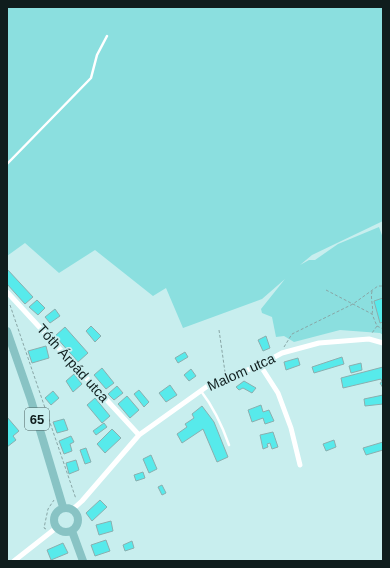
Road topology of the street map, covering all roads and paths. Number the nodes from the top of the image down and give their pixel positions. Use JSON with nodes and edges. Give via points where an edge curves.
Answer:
{"nodes":[{"id":1,"x":107,"y":36,"type":"dead end"},
{"id":2,"x":7,"y":164,"type":"edge"},
{"id":3,"x":383,"y":286,"type":"edge"},
{"id":4,"x":326,"y":290,"type":"dead end"},
{"id":5,"x":372,"y":290,"type":"junction"},
{"id":6,"x":7,"y":292,"type":"edge"},
{"id":7,"x":10,"y":303,"type":"dead end"},
{"id":8,"x":353,"y":304,"type":"junction"},
{"id":9,"x":372,"y":314,"type":"junction"},
{"id":10,"x":377,"y":326,"type":"junction"},
{"id":11,"x":383,"y":329,"type":"edge"},
{"id":12,"x":219,"y":330,"type":"dead end"},
{"id":13,"x":7,"y":331,"type":"edge"},
{"id":14,"x":369,"y":339,"type":"junction"},
{"id":15,"x":383,"y":343,"type":"edge"},
{"id":16,"x":282,"y":353,"type":"junction"},
{"id":17,"x":260,"y":365,"type":"junction"},
{"id":18,"x":226,"y":378,"type":"junction"},
{"id":19,"x":201,"y":390,"type":"junction"},
{"id":20,"x":139,"y":435,"type":"junction"},
{"id":21,"x":229,"y":445,"type":"dead end"},
{"id":22,"x":300,"y":466,"type":"dead end"},
{"id":23,"x":74,"y":494,"type":"dead end"},
{"id":24,"x":61,"y":497,"type":"junction"},
{"id":25,"x":63,"y":507,"type":"junction"},
{"id":26,"x":73,"y":509,"type":"junction"},
{"id":27,"x":72,"y":530,"type":"junction"},
{"id":28,"x":53,"y":531,"type":"junction"},
{"id":29,"x":14,"y":561,"type":"edge"},
{"id":30,"x":83,"y":561,"type":"edge"}],
"edges":[{"from":1,"to":2,"type":"lane","via":[[97,54],[91,78]]},
{"from":3,"to":5,"type":"path"},
{"from":4,"to":8,"type":"path"},
{"from":5,"to":8,"type":"path"},
{"from":5,"to":9,"type":"path"},
{"from":6,"to":20,"type":"street","name":"Tóth Árpád utca"},
{"from":7,"to":23,"type":"path"},
{"from":8,"to":9,"type":"path"},
{"from":8,"to":16,"type":"path","via":[[292,334]]},
{"from":9,"to":10,"type":"path"},
{"from":10,"to":11,"type":"path"},
{"from":10,"to":14,"type":"path"},
{"from":12,"to":18,"type":"path"},
{"from":13,"to":24,"type":"main road","number":"65"},
{"from":14,"to":15,"type":"street","name":"Malom utca"},
{"from":14,"to":16,"type":"street","name":"Malom utca","via":[[319,343]]},
{"from":16,"to":17,"type":"street","name":"Malom utca"},
{"from":17,"to":18,"type":"street","name":"Malom utca"},
{"from":17,"to":22,"type":"street","via":[[278,393],[291,428]]},
{"from":18,"to":19,"type":"street","name":"Malom utca"},
{"from":19,"to":20,"type":"street","name":"Malom utca"},
{"from":19,"to":21,"type":"lane","via":[[223,426]]},
{"from":20,"to":26,"type":"street","name":"Malom utca"},
{"from":24,"to":25,"type":"main road","number":"65"},
{"from":24,"to":28,"type":"path","via":[[52,500],[48,509],[44,528]]},
{"from":25,"to":26,"type":"main road"},
{"from":25,"to":28,"type":"main road","via":[[53,517]]},
{"from":26,"to":27,"type":"main road","via":[[78,522]]},
{"from":27,"to":28,"type":"main road"},
{"from":27,"to":30,"type":"main road"},
{"from":28,"to":29,"type":"street"}]}
